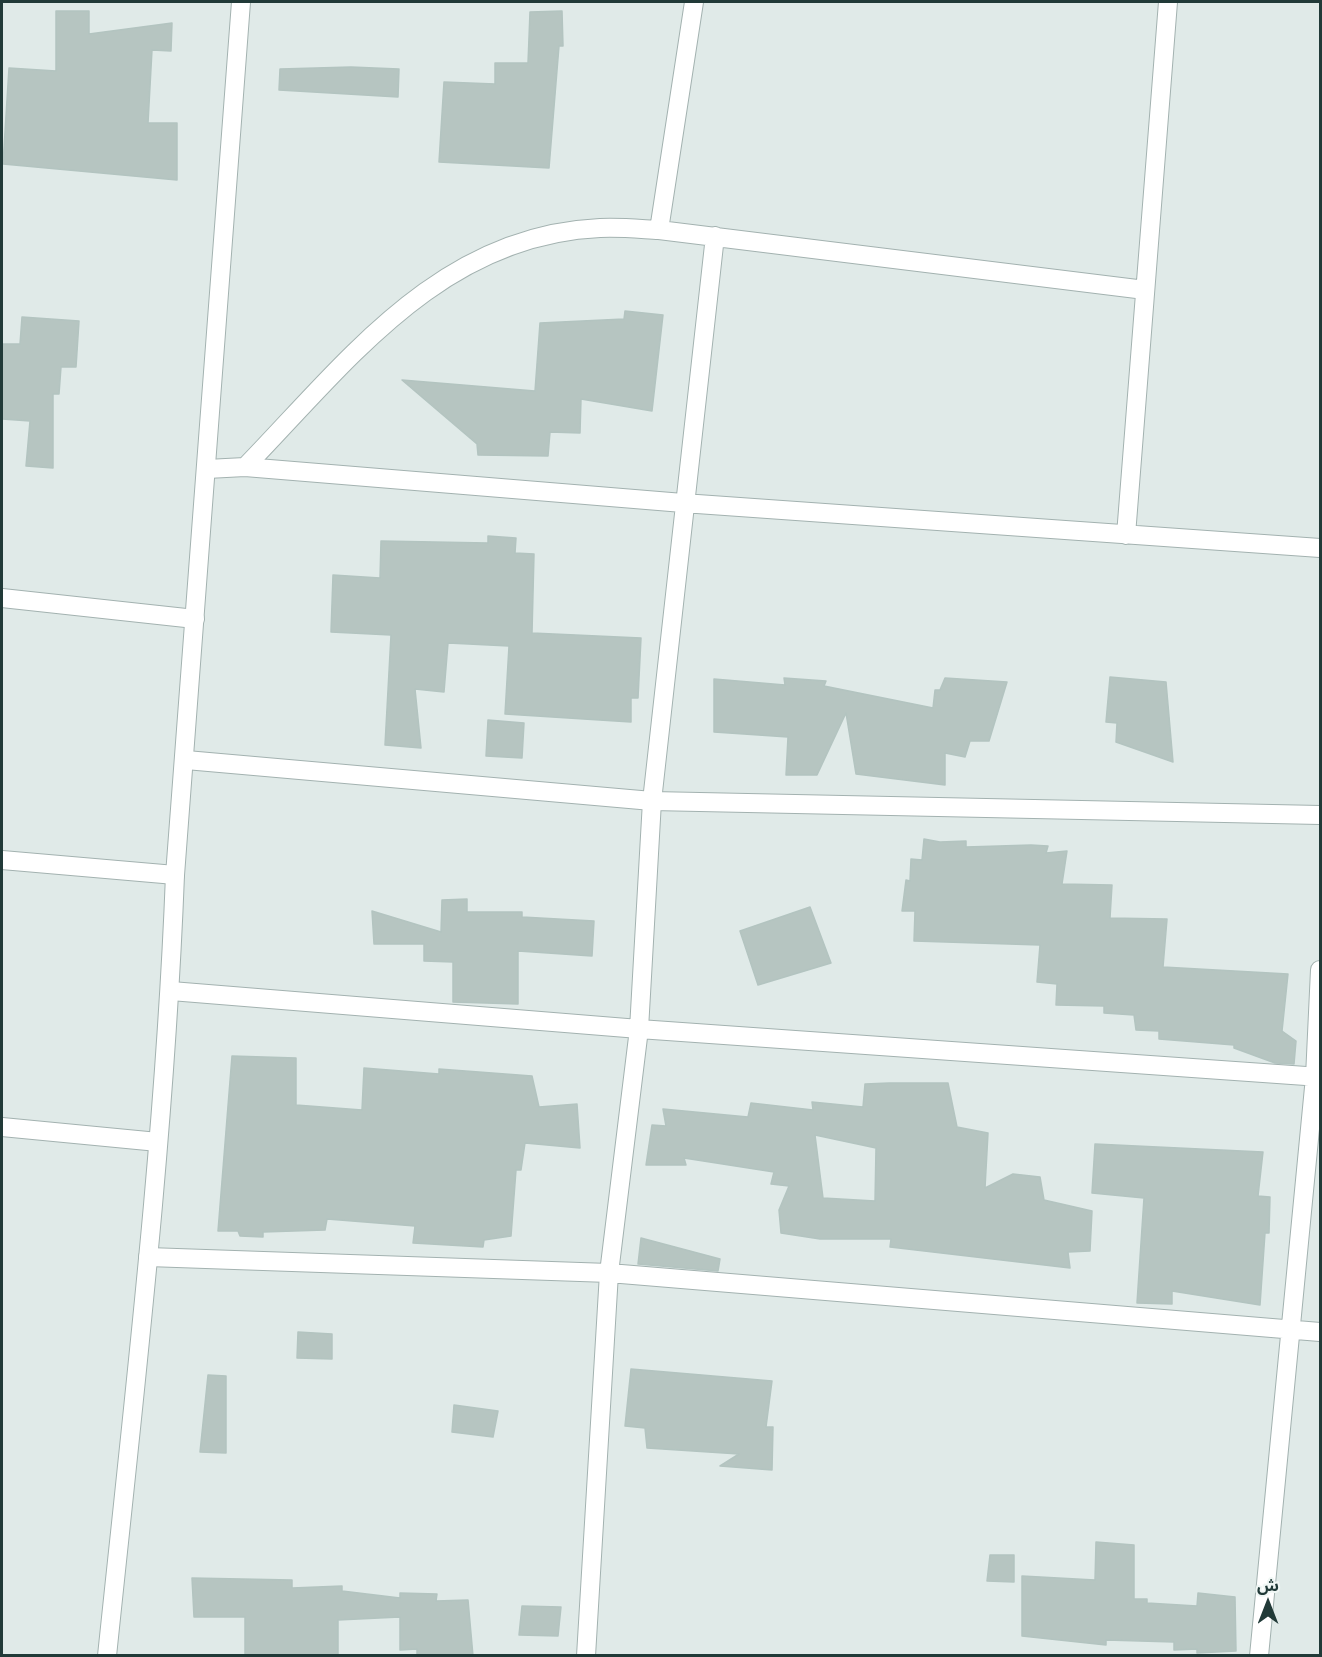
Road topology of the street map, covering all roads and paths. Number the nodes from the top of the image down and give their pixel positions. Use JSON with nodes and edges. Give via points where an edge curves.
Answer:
{"nodes":[{"id":1,"x":241,"y":2,"type":"edge"},
{"id":2,"x":694,"y":2,"type":"edge"},
{"id":3,"x":1168,"y":2,"type":"edge"},
{"id":4,"x":659,"y":230,"type":"junction"},
{"id":5,"x":715,"y":236,"type":"junction"},
{"id":6,"x":1145,"y":290,"type":"junction"},
{"id":7,"x":245,"y":468,"type":"junction"},
{"id":8,"x":207,"y":469,"type":"junction"},
{"id":9,"x":684,"y":503,"type":"junction"},
{"id":10,"x":1126,"y":535,"type":"junction"},
{"id":11,"x":1320,"y":548,"type":"edge"},
{"id":12,"x":2,"y":598,"type":"edge"},
{"id":13,"x":195,"y":619,"type":"junction"},
{"id":14,"x":186,"y":760,"type":"junction"},
{"id":15,"x":652,"y":801,"type":"junction"},
{"id":16,"x":1320,"y":815,"type":"edge"},
{"id":17,"x":2,"y":860,"type":"edge"},
{"id":18,"x":175,"y":875,"type":"junction"},
{"id":19,"x":1320,"y":970,"type":"edge"},
{"id":20,"x":171,"y":991,"type":"junction"},
{"id":21,"x":639,"y":1029,"type":"junction"},
{"id":22,"x":1318,"y":1077,"type":"edge"},
{"id":23,"x":2,"y":1127,"type":"edge"},
{"id":24,"x":158,"y":1142,"type":"junction"},
{"id":25,"x":148,"y":1257,"type":"junction"},
{"id":26,"x":609,"y":1274,"type":"junction"},
{"id":27,"x":1289,"y":1329,"type":"junction"},
{"id":28,"x":1320,"y":1332,"type":"edge"},
{"id":29,"x":107,"y":1656,"type":"edge"},
{"id":30,"x":586,"y":1656,"type":"edge"},
{"id":31,"x":1258,"y":1656,"type":"edge"}],
"edges":[{"from":1,"to":8,"type":"street"},
{"from":2,"to":4,"type":"street"},
{"from":3,"to":6,"type":"street"},
{"from":4,"to":5,"type":"street"},
{"from":4,"to":7,"type":"street","via":[[600,228],[540,237],[484,255],[432,284],[386,322]]},
{"from":5,"to":6,"type":"street"},
{"from":5,"to":9,"type":"street"},
{"from":6,"to":10,"type":"street"},
{"from":7,"to":8,"type":"street"},
{"from":7,"to":9,"type":"street"},
{"from":8,"to":13,"type":"street"},
{"from":9,"to":10,"type":"street"},
{"from":9,"to":15,"type":"street"},
{"from":10,"to":11,"type":"street"},
{"from":12,"to":13,"type":"street"},
{"from":13,"to":14,"type":"street"},
{"from":14,"to":15,"type":"street"},
{"from":14,"to":18,"type":"street"},
{"from":15,"to":16,"type":"street"},
{"from":15,"to":21,"type":"street"},
{"from":17,"to":18,"type":"street"},
{"from":18,"to":20,"type":"street"},
{"from":19,"to":22,"type":"street"},
{"from":20,"to":21,"type":"street"},
{"from":20,"to":24,"type":"street"},
{"from":21,"to":22,"type":"street"},
{"from":21,"to":26,"type":"street"},
{"from":22,"to":27,"type":"street"},
{"from":23,"to":24,"type":"street"},
{"from":24,"to":25,"type":"street"},
{"from":25,"to":26,"type":"street"},
{"from":25,"to":29,"type":"street"},
{"from":26,"to":27,"type":"street"},
{"from":26,"to":30,"type":"street"},
{"from":27,"to":28,"type":"street"},
{"from":27,"to":31,"type":"street"}]}
